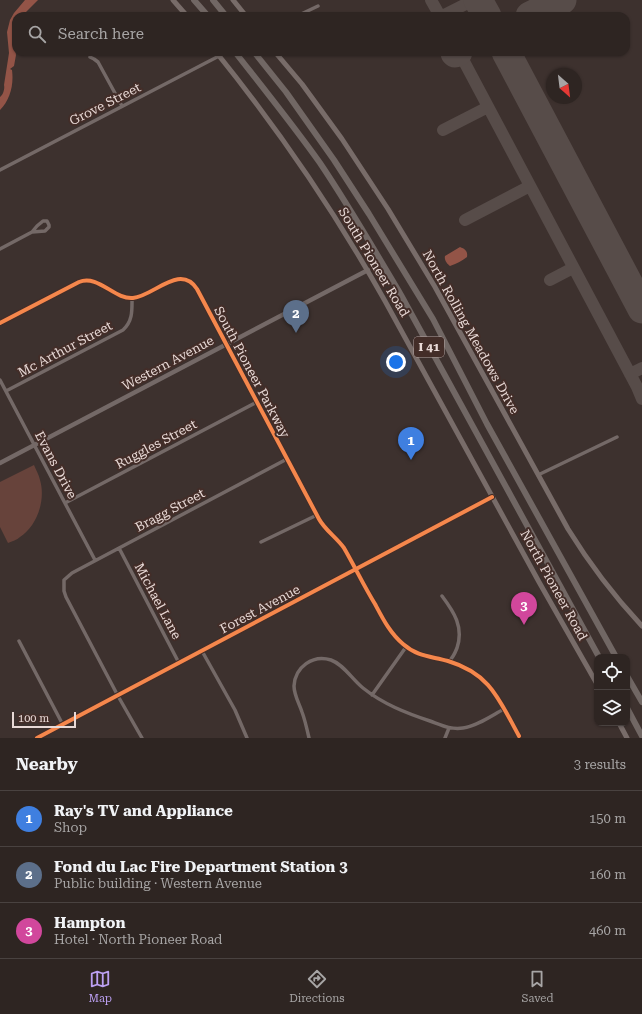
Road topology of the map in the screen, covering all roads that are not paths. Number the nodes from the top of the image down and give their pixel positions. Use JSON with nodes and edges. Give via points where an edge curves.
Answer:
{"nodes":[{"id":1,"x":173,"y":0,"type":"edge"},
{"id":2,"x":194,"y":0,"type":"edge"},
{"id":3,"x":213,"y":0,"type":"edge"},
{"id":4,"x":233,"y":0,"type":"edge"},
{"id":5,"x":318,"y":6,"type":"dead end"},
{"id":6,"x":184,"y":12,"type":"edge"},
{"id":7,"x":204,"y":12,"type":"edge"},
{"id":8,"x":223,"y":12,"type":"edge"},
{"id":9,"x":243,"y":12,"type":"edge"},
{"id":10,"x":305,"y":12,"type":"edge"},
{"id":11,"x":214,"y":56,"type":"edge"},
{"id":12,"x":220,"y":56,"type":"edge"},
{"id":13,"x":238,"y":56,"type":"edge"},
{"id":14,"x":257,"y":56,"type":"edge"},
{"id":15,"x":278,"y":56,"type":"edge"},
{"id":16,"x":90,"y":57,"type":"dead end"},
{"id":17,"x":122,"y":106,"type":"junction"},
{"id":18,"x":0,"y":170,"type":"edge"},
{"id":19,"x":32,"y":232,"type":"junction"},
{"id":20,"x":0,"y":249,"type":"edge"},
{"id":21,"x":368,"y":270,"type":"junction"},
{"id":22,"x":132,"y":298,"type":"junction"},
{"id":23,"x":0,"y":323,"type":"edge"},
{"id":24,"x":226,"y":345,"type":"junction"},
{"id":25,"x":0,"y":380,"type":"edge"},
{"id":26,"x":6,"y":391,"type":"junction"},
{"id":27,"x":257,"y":402,"type":"junction"},
{"id":28,"x":617,"y":436,"type":"dead end"},
{"id":29,"x":35,"y":445,"type":"junction"},
{"id":30,"x":287,"y":459,"type":"junction"},
{"id":31,"x":0,"y":463,"type":"edge"},
{"id":32,"x":538,"y":475,"type":"junction"},
{"id":33,"x":492,"y":497,"type":"junction"},
{"id":34,"x":65,"y":503,"type":"junction"},
{"id":35,"x":317,"y":515,"type":"junction"},
{"id":36,"x":261,"y":542,"type":"dead end"},
{"id":37,"x":119,"y":548,"type":"junction"},
{"id":38,"x":95,"y":560,"type":"junction"},
{"id":39,"x":355,"y":570,"type":"junction"},
{"id":40,"x":442,"y":596,"type":"dead end"},
{"id":41,"x":642,"y":626,"type":"edge"},
{"id":42,"x":19,"y":641,"type":"dead end"},
{"id":43,"x":406,"y":647,"type":"junction"},
{"id":44,"x":202,"y":651,"type":"junction"},
{"id":45,"x":597,"y":654,"type":"edge"},
{"id":46,"x":614,"y":654,"type":"edge"},
{"id":47,"x":448,"y":662,"type":"junction"},
{"id":48,"x":179,"y":663,"type":"junction"},
{"id":49,"x":594,"y":679,"type":"edge"},
{"id":50,"x":630,"y":681,"type":"edge"},
{"id":51,"x":372,"y":695,"type":"junction"},
{"id":52,"x":118,"y":696,"type":"junction"},
{"id":53,"x":642,"y":702,"type":"edge"},
{"id":54,"x":504,"y":709,"type":"junction"},
{"id":55,"x":630,"y":714,"type":"edge"},
{"id":56,"x":63,"y":725,"type":"junction"},
{"id":57,"x":621,"y":726,"type":"edge"},
{"id":58,"x":449,"y":728,"type":"junction"},
{"id":59,"x":519,"y":736,"type":"dead end"},
{"id":60,"x":642,"y":736,"type":"edge"},
{"id":61,"x":37,"y":738,"type":"edge"},
{"id":62,"x":142,"y":738,"type":"edge"},
{"id":63,"x":246,"y":738,"type":"edge"},
{"id":64,"x":309,"y":738,"type":"edge"},
{"id":65,"x":445,"y":738,"type":"edge"},
{"id":66,"x":627,"y":738,"type":"edge"}],
"edges":[{"from":1,"to":6,"type":"main road"},
{"from":2,"to":7,"type":"highway"},
{"from":3,"to":8,"type":"highway"},
{"from":4,"to":9,"type":"main road"},
{"from":5,"to":10,"type":"street"},
{"from":11,"to":17,"type":"street","name":"Grove Street"},
{"from":12,"to":21,"type":"main road","name":"South Pioneer Road","via":[[301,166]]},
{"from":13,"to":45,"type":"highway","number":"I 41","via":[[319,162],[377,254]]},
{"from":14,"to":46,"type":"highway","number":"I 41","via":[[331,156],[433,319],[487,424]]},
{"from":15,"to":32,"type":"main road","name":"North Rolling Meadows Drive","via":[[331,123],[388,209],[435,287]]},
{"from":16,"to":17,"type":"street","via":[[98,62]]},
{"from":17,"to":18,"type":"street","name":"Grove Street"},
{"from":19,"to":19,"type":"street","via":[[45,231],[49,227],[47,221],[42,221]]},
{"from":19,"to":20,"type":"street"},
{"from":21,"to":24,"type":"street","name":"Western Avenue"},
{"from":21,"to":33,"type":"main road","name":"South Pioneer Road"},
{"from":22,"to":23,"type":"street","via":[[124,297],[92,281],[83,280]]},
{"from":22,"to":24,"type":"street","name":"South Pioneer Parkway","via":[[172,280],[188,281],[197,289]]},
{"from":22,"to":26,"type":"street","name":"Mc Arthur Street","via":[[131,317],[123,330]]},
{"from":24,"to":27,"type":"street","name":"South Pioneer Parkway"},
{"from":24,"to":29,"type":"street","name":"Western Avenue"},
{"from":25,"to":26,"type":"street","name":"Evans Drive"},
{"from":26,"to":29,"type":"street","name":"Evans Drive"},
{"from":27,"to":30,"type":"street","name":"South Pioneer Parkway"},
{"from":27,"to":34,"type":"street","name":"Ruggles Street"},
{"from":28,"to":32,"type":"street"},
{"from":29,"to":31,"type":"street","name":"Western Avenue"},
{"from":29,"to":34,"type":"street","name":"Evans Drive"},
{"from":30,"to":35,"type":"street","name":"South Pioneer Parkway"},
{"from":30,"to":37,"type":"street","name":"Bragg Street"},
{"from":32,"to":41,"type":"main road","name":"North Rolling Meadows Drive","via":[[586,556],[608,587]]},
{"from":33,"to":39,"type":"street","name":"Forest Avenue"},
{"from":33,"to":49,"type":"main road","name":"North Pioneer Road"},
{"from":34,"to":38,"type":"street","name":"Evans Drive"},
{"from":35,"to":36,"type":"street"},
{"from":35,"to":39,"type":"street","name":"South Pioneer Parkway","via":[[324,527],[342,546]]},
{"from":37,"to":38,"type":"street","name":"Bragg Street"},
{"from":37,"to":48,"type":"street","name":"Michael Lane"},
{"from":38,"to":52,"type":"street","name":"Bragg Street","via":[[64,580],[64,591]]},
{"from":39,"to":43,"type":"street","name":"South Pioneer Parkway","via":[[387,627]]},
{"from":39,"to":44,"type":"street","name":"Forest Avenue"},
{"from":40,"to":47,"type":"street","via":[[455,615],[459,629],[457,646]]},
{"from":42,"to":56,"type":"street"},
{"from":43,"to":47,"type":"street","name":"South Pioneer Parkway","via":[[422,656]]},
{"from":43,"to":51,"type":"street"},
{"from":44,"to":48,"type":"street","name":"Forest Avenue"},
{"from":44,"to":63,"type":"street","via":[[235,710]]},
{"from":47,"to":54,"type":"street","name":"South Pioneer Parkway","via":[[467,669],[483,679]]},
{"from":48,"to":52,"type":"street","name":"Forest Avenue"},
{"from":50,"to":53,"type":"highway"},
{"from":51,"to":58,"type":"street","via":[[400,710]]},
{"from":51,"to":64,"type":"street","via":[[340,666],[328,659],[306,663],[296,675],[294,688]]},
{"from":52,"to":56,"type":"street","name":"Forest Avenue"},
{"from":52,"to":62,"type":"street"},
{"from":54,"to":58,"type":"street","via":[[471,726]]},
{"from":54,"to":59,"type":"street","name":"South Pioneer Parkway"},
{"from":55,"to":60,"type":"highway"},
{"from":56,"to":61,"type":"street","name":"Forest Avenue"},
{"from":57,"to":66,"type":"main road"},
{"from":58,"to":65,"type":"street"}]}
